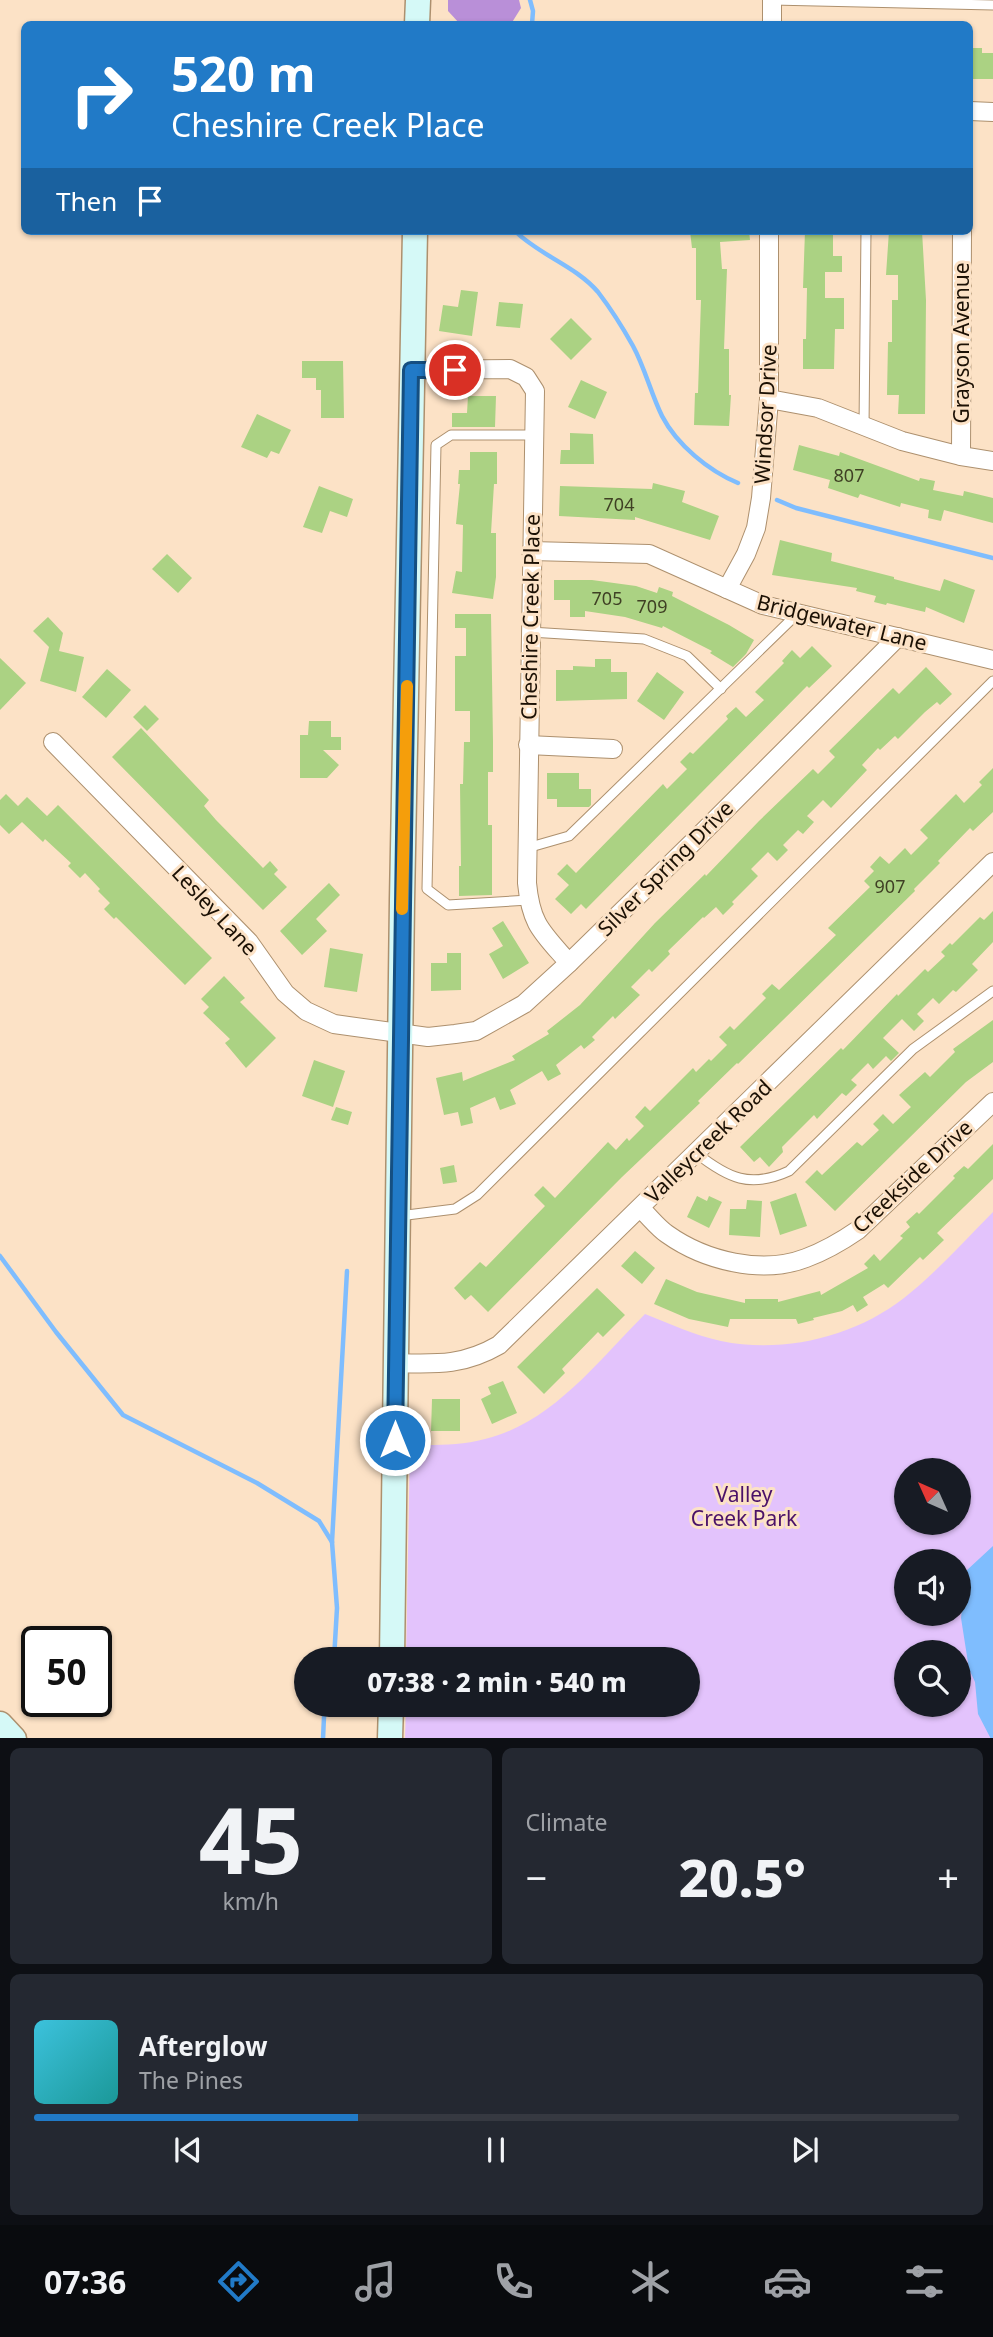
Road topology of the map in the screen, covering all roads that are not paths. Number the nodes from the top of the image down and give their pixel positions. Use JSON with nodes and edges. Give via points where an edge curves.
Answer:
{"nodes":[{"id":1,"x":418,"y":0,"type":"edge"},
{"id":2,"x":772,"y":0,"type":"edge"},
{"id":3,"x":993,"y":5,"type":"edge"},
{"id":4,"x":417,"y":21,"type":"edge"},
{"id":5,"x":772,"y":21,"type":"edge"},
{"id":6,"x":973,"y":111,"type":"edge"},
{"id":7,"x":993,"y":111,"type":"edge"},
{"id":8,"x":415,"y":235,"type":"edge"},
{"id":9,"x":769,"y":235,"type":"edge"},
{"id":10,"x":866,"y":235,"type":"edge"},
{"id":11,"x":962,"y":235,"type":"edge"},
{"id":12,"x":411,"y":370,"type":"junction"},
{"id":13,"x":769,"y":399,"type":"junction"},
{"id":14,"x":864,"y":427,"type":"junction"},
{"id":15,"x":534,"y":435,"type":"junction"},
{"id":16,"x":961,"y":456,"type":"junction"},
{"id":17,"x":993,"y":461,"type":"edge"},
{"id":18,"x":531,"y":551,"type":"junction"},
{"id":19,"x":727,"y":589,"type":"junction"},
{"id":20,"x":799,"y":613,"type":"junction"},
{"id":21,"x":530,"y":632,"type":"junction"},
{"id":22,"x":898,"y":638,"type":"junction"},
{"id":23,"x":993,"y":660,"type":"edge"},
{"id":24,"x":993,"y":681,"type":"edge"},
{"id":25,"x":721,"y":688,"type":"junction"},
{"id":26,"x":53,"y":741,"type":"dead end"},
{"id":27,"x":528,"y":745,"type":"junction"},
{"id":28,"x":613,"y":749,"type":"dead end"},
{"id":29,"x":527,"y":848,"type":"junction"},
{"id":30,"x":993,"y":862,"type":"edge"},
{"id":31,"x":529,"y":900,"type":"junction"},
{"id":32,"x":569,"y":963,"type":"junction"},
{"id":33,"x":993,"y":991,"type":"edge"},
{"id":34,"x":400,"y":1032,"type":"junction"},
{"id":35,"x":993,"y":1102,"type":"edge"},
{"id":36,"x":696,"y":1153,"type":"junction"},
{"id":37,"x":640,"y":1208,"type":"junction"},
{"id":38,"x":397,"y":1216,"type":"junction"},
{"id":39,"x":395,"y":1363,"type":"junction"},
{"id":40,"x":392,"y":1647,"type":"edge"},
{"id":41,"x":391,"y":1717,"type":"edge"},
{"id":42,"x":0,"y":1724,"type":"edge"},
{"id":43,"x":14,"y":1738,"type":"edge"},
{"id":44,"x":390,"y":1738,"type":"edge"}],
"edges":[{"from":1,"to":4,"type":"main road"},
{"from":2,"to":3,"type":"lane"},
{"from":2,"to":5,"type":"street"},
{"from":6,"to":7,"type":"street"},
{"from":8,"to":12,"type":"main road"},
{"from":9,"to":13,"type":"street","name":"Windsor Drive"},
{"from":10,"to":14,"type":"lane"},
{"from":11,"to":16,"type":"street","name":"Grayson Avenue"},
{"from":12,"to":15,"type":"street","name":"Cheshire Creek Place","via":[[518,372],[535,391]]},
{"from":12,"to":34,"type":"main road"},
{"from":13,"to":14,"type":"street","via":[[818,408]]},
{"from":13,"to":19,"type":"street","name":"Windsor Drive","via":[[756,528]]},
{"from":14,"to":16,"type":"street"},
{"from":15,"to":18,"type":"street","name":"Cheshire Creek Place"},
{"from":15,"to":31,"type":"lane","via":[[451,435],[436,445],[427,889],[448,905]]},
{"from":16,"to":17,"type":"street"},
{"from":18,"to":19,"type":"street","name":"Bridgewater Lane","via":[[649,554]]},
{"from":18,"to":21,"type":"street","name":"Cheshire Creek Place"},
{"from":19,"to":20,"type":"street","name":"Bridgewater Lane","via":[[763,605]]},
{"from":20,"to":22,"type":"street","name":"Bridgewater Lane"},
{"from":20,"to":25,"type":"lane"},
{"from":21,"to":25,"type":"lane","via":[[643,639],[687,656]]},
{"from":21,"to":27,"type":"street","name":"Cheshire Creek Place"},
{"from":22,"to":23,"type":"street","name":"Bridgewater Lane"},
{"from":22,"to":32,"type":"street","name":"Silver Spring Drive"},
{"from":24,"to":38,"type":"lane","via":[[477,1195],[455,1209]]},
{"from":25,"to":29,"type":"lane","via":[[569,836]]},
{"from":26,"to":34,"type":"street","name":"Lesley Lane","via":[[248,942],[285,993],[306,1011],[334,1024]]},
{"from":27,"to":28,"type":"street"},
{"from":27,"to":29,"type":"street","name":"Cheshire Creek Place"},
{"from":29,"to":31,"type":"street","name":"Cheshire Creek Place"},
{"from":30,"to":36,"type":"street","name":"Valleycreek Road"},
{"from":31,"to":32,"type":"street","name":"Cheshire Creek Place","via":[[538,927]]},
{"from":32,"to":34,"type":"street","name":"Silver Spring Drive","via":[[524,1004],[476,1031],[428,1037]]},
{"from":33,"to":36,"type":"lane","via":[[914,1049],[789,1171],[772,1178],[738,1179]]},
{"from":34,"to":38,"type":"main road"},
{"from":35,"to":37,"type":"street","name":"Creekside Drive","via":[[858,1230],[805,1259],[778,1265],[744,1264],[705,1255],[667,1234]]},
{"from":36,"to":37,"type":"street","name":"Valleycreek Road"},
{"from":37,"to":39,"type":"street","name":"Valleycreek Road","via":[[499,1345],[477,1358]]},
{"from":38,"to":39,"type":"main road"},
{"from":39,"to":40,"type":"main road"},
{"from":41,"to":44,"type":"main road"},
{"from":42,"to":43,"type":"main road"}]}
